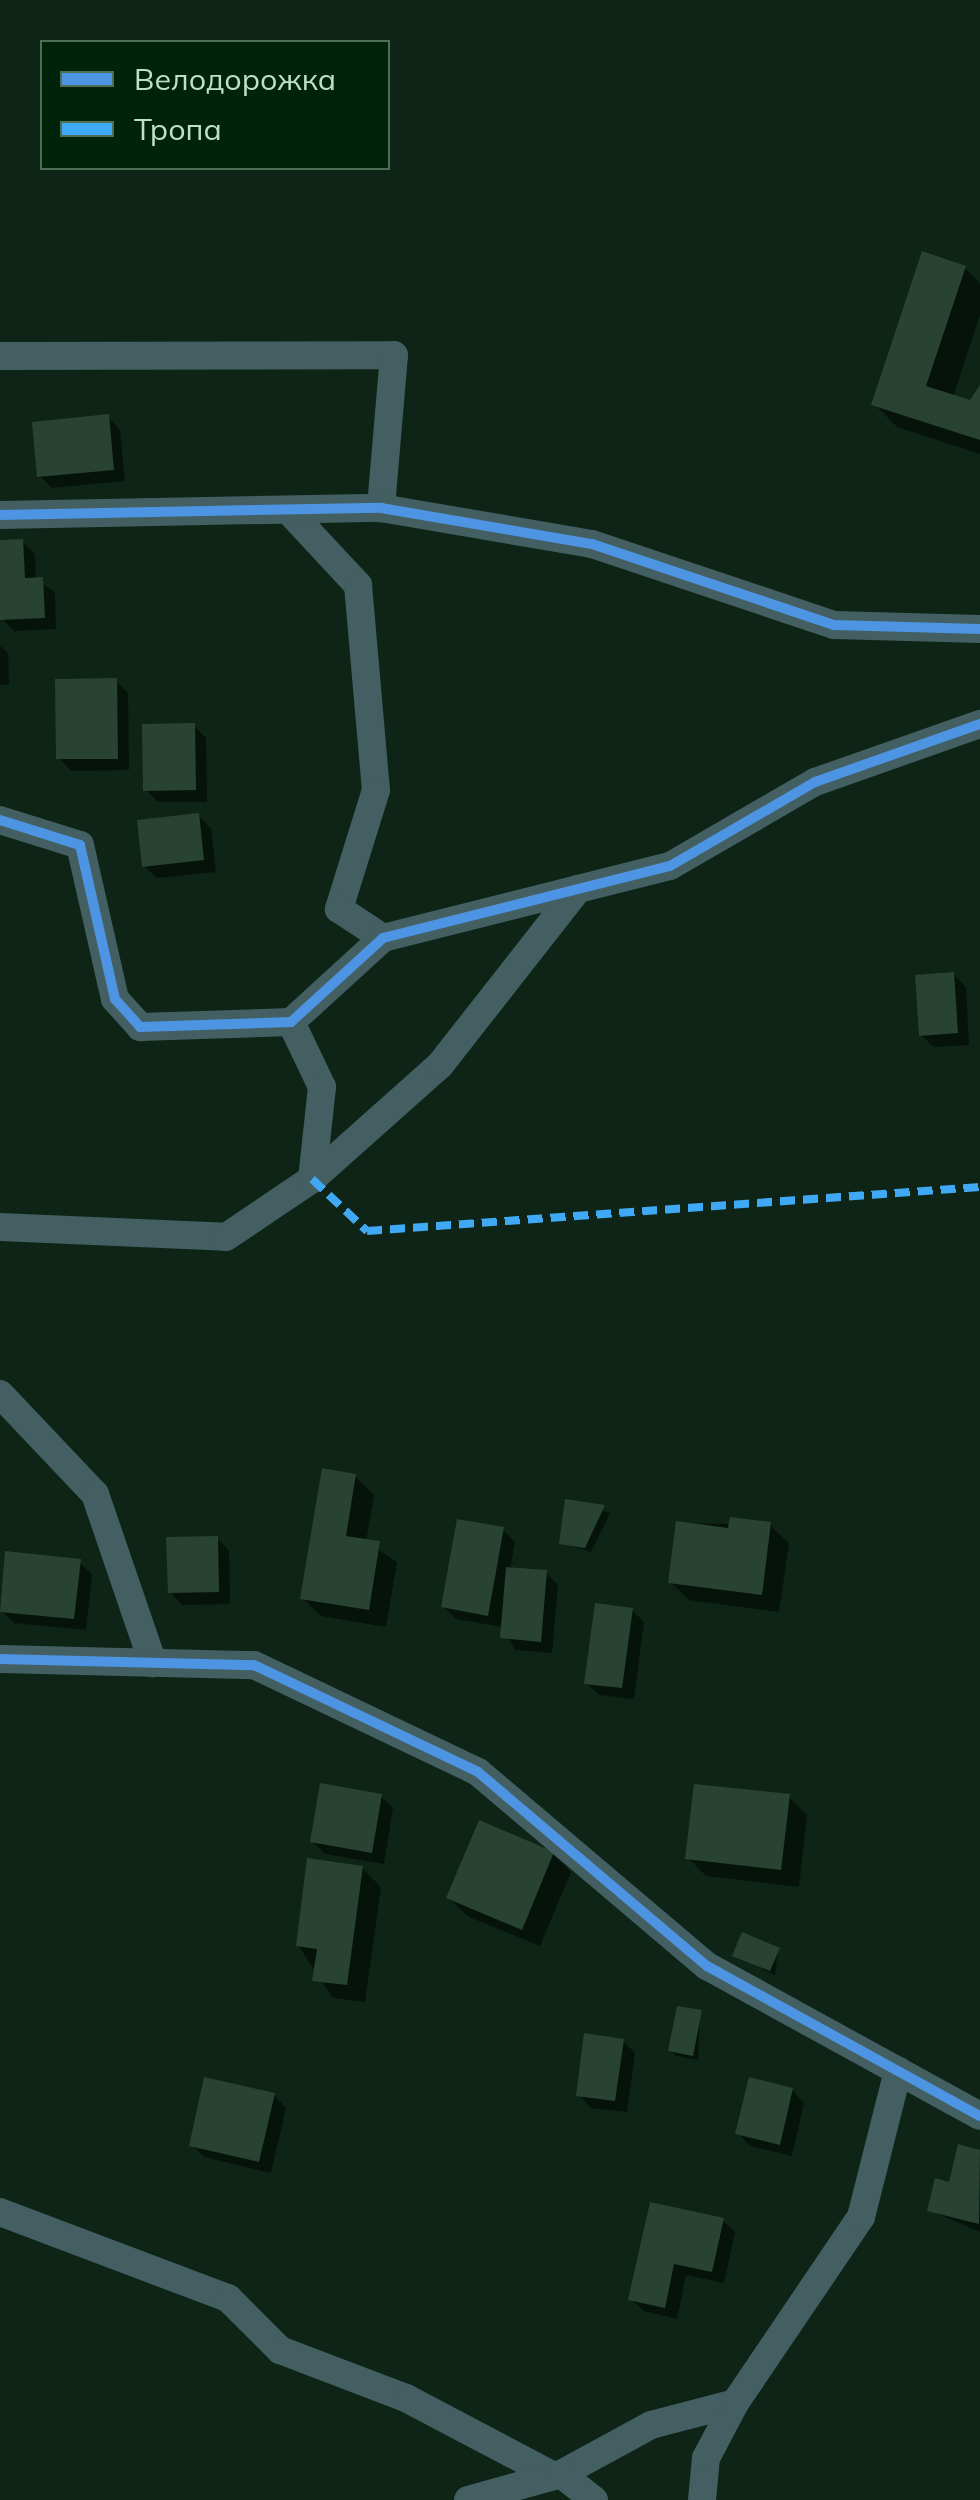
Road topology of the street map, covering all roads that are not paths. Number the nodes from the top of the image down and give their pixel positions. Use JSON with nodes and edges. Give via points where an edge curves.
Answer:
{"nodes":[{"id":1,"x":0,"y":356,"type":"edge"},
{"id":2,"x":381,"y":508,"type":"junction"},
{"id":3,"x":288,"y":510,"type":"junction"},
{"id":4,"x":0,"y":515,"type":"edge"},
{"id":5,"x":980,"y":629,"type":"edge"},
{"id":6,"x":980,"y":724,"type":"edge"},
{"id":7,"x":0,"y":820,"type":"edge"},
{"id":8,"x":578,"y":889,"type":"junction"},
{"id":9,"x":384,"y":938,"type":"junction"},
{"id":10,"x":291,"y":1022,"type":"junction"},
{"id":11,"x":312,"y":1179,"type":"junction"},
{"id":12,"x":0,"y":1227,"type":"edge"},
{"id":13,"x":0,"y":1394,"type":"edge"},
{"id":14,"x":0,"y":1660,"type":"edge"},
{"id":15,"x":154,"y":1662,"type":"junction"},
{"id":16,"x":898,"y":2071,"type":"junction"},
{"id":17,"x":980,"y":2116,"type":"edge"},
{"id":18,"x":0,"y":2212,"type":"edge"},
{"id":19,"x":735,"y":2402,"type":"junction"},
{"id":20,"x":558,"y":2474,"type":"junction"},
{"id":21,"x":468,"y":2500,"type":"edge"},
{"id":22,"x":594,"y":2500,"type":"edge"},
{"id":23,"x":702,"y":2500,"type":"edge"}],
"edges":[{"from":1,"to":2,"type":"street","via":[[394,354]]},
{"from":2,"to":3,"type":"street"},
{"from":2,"to":5,"type":"street","via":[[592,544],[834,625]]},
{"from":3,"to":4,"type":"street"},
{"from":3,"to":9,"type":"street","via":[[358,585],[376,790],[339,909]]},
{"from":6,"to":8,"type":"street","via":[[814,782],[670,866]]},
{"from":7,"to":10,"type":"street","via":[[80,845],[115,999],[140,1026]]},
{"from":8,"to":9,"type":"street"},
{"from":8,"to":11,"type":"street","via":[[440,1065]]},
{"from":9,"to":10,"type":"street"},
{"from":10,"to":11,"type":"street","via":[[322,1087]]},
{"from":11,"to":12,"type":"street","via":[[226,1238]]},
{"from":13,"to":15,"type":"street","via":[[96,1494]]},
{"from":14,"to":15,"type":"street"},
{"from":15,"to":16,"type":"street","via":[[254,1665],[478,1772],[708,1966]]},
{"from":16,"to":17,"type":"street"},
{"from":16,"to":19,"type":"street","via":[[862,2217]]},
{"from":18,"to":20,"type":"street","via":[[228,2298],[280,2350],[406,2398]]},
{"from":19,"to":20,"type":"street","via":[[651,2425]]},
{"from":19,"to":23,"type":"street","via":[[706,2458]]},
{"from":20,"to":21,"type":"street"},
{"from":20,"to":22,"type":"street"}]}
